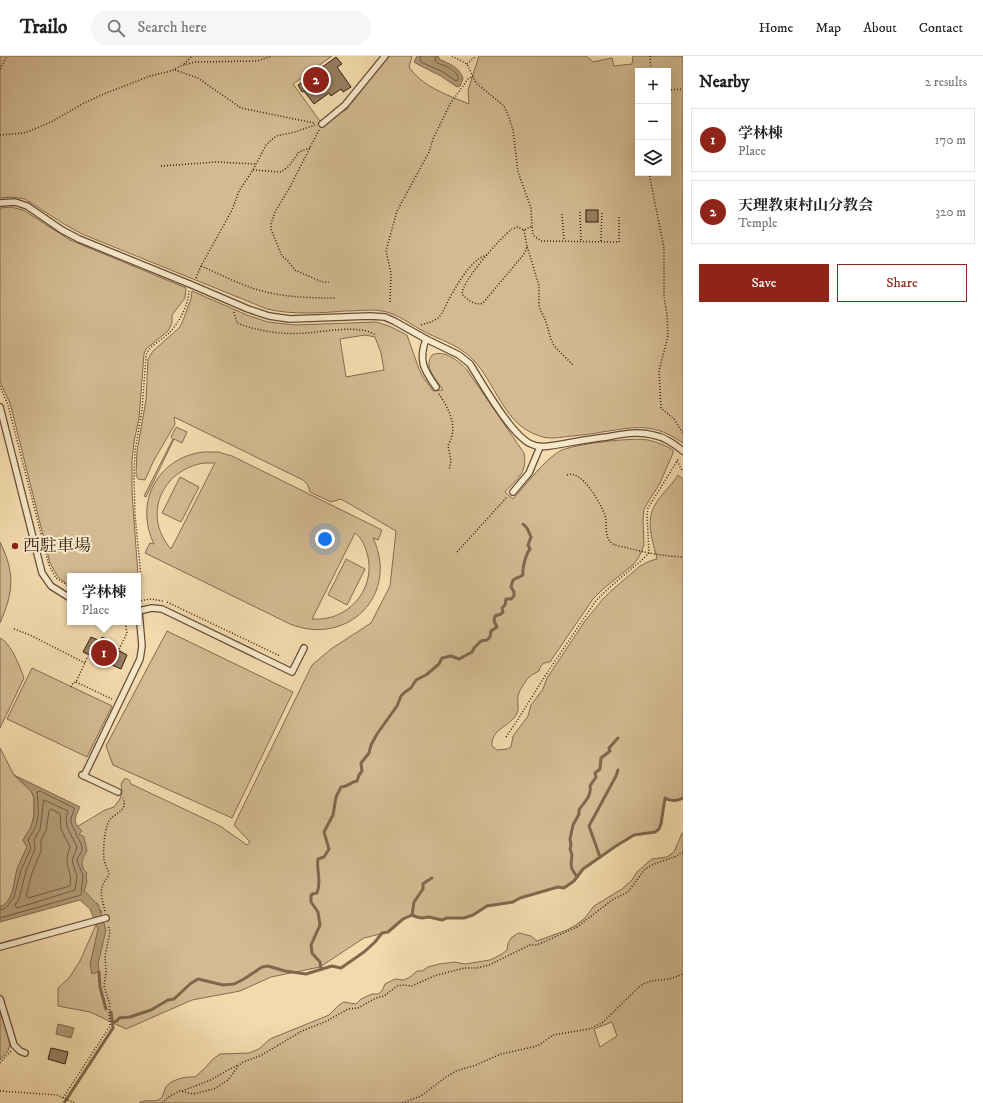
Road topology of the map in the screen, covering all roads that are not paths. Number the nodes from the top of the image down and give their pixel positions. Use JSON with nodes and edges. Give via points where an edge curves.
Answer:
{"nodes":[{"id":1,"x":385,"y":56,"type":"edge"},
{"id":2,"x":322,"y":124,"type":"road end"},
{"id":3,"x":0,"y":203,"type":"edge"},
{"id":4,"x":426,"y":339,"type":"junction"},
{"id":5,"x":436,"y":387,"type":"road end"},
{"id":6,"x":0,"y":408,"type":"edge"},
{"id":7,"x":540,"y":447,"type":"junction"},
{"id":8,"x":683,"y":451,"type":"edge"},
{"id":9,"x":513,"y":492,"type":"road end"},
{"id":10,"x":67,"y":596,"type":"edge"},
{"id":11,"x":141,"y":610,"type":"edge"},
{"id":12,"x":140,"y":625,"type":"edge"},
{"id":13,"x":304,"y":648,"type":"dead end"},
{"id":14,"x":118,"y":792,"type":"road end"},
{"id":15,"x":105,"y":918,"type":"road end"},
{"id":16,"x":0,"y":947,"type":"edge"},
{"id":17,"x":0,"y":999,"type":"edge"},
{"id":18,"x":25,"y":1054,"type":"dead end"}],
"edges":[{"from":1,"to":2,"type":"lane","via":[[345,105]]},
{"from":3,"to":4,"type":"lane","via":[[16,202],[27,206],[79,239],[264,314],[290,319],[385,317]]},
{"from":4,"to":5,"type":"lane","via":[[422,362],[426,374]]},
{"from":4,"to":7,"type":"lane","via":[[465,359],[516,432],[531,444]]},
{"from":6,"to":10,"type":"lane","via":[[42,574],[54,589]]},
{"from":7,"to":8,"type":"lane","via":[[622,434],[642,434],[663,438]]},
{"from":7,"to":9,"type":"lane","via":[[529,473]]},
{"from":11,"to":13,"type":"lane","via":[[162,609],[292,672]]},
{"from":12,"to":14,"type":"lane","via":[[140,659],[82,775]]},
{"from":15,"to":16,"type":"lane"},
{"from":17,"to":18,"type":"lane","via":[[14,1046]]}]}
